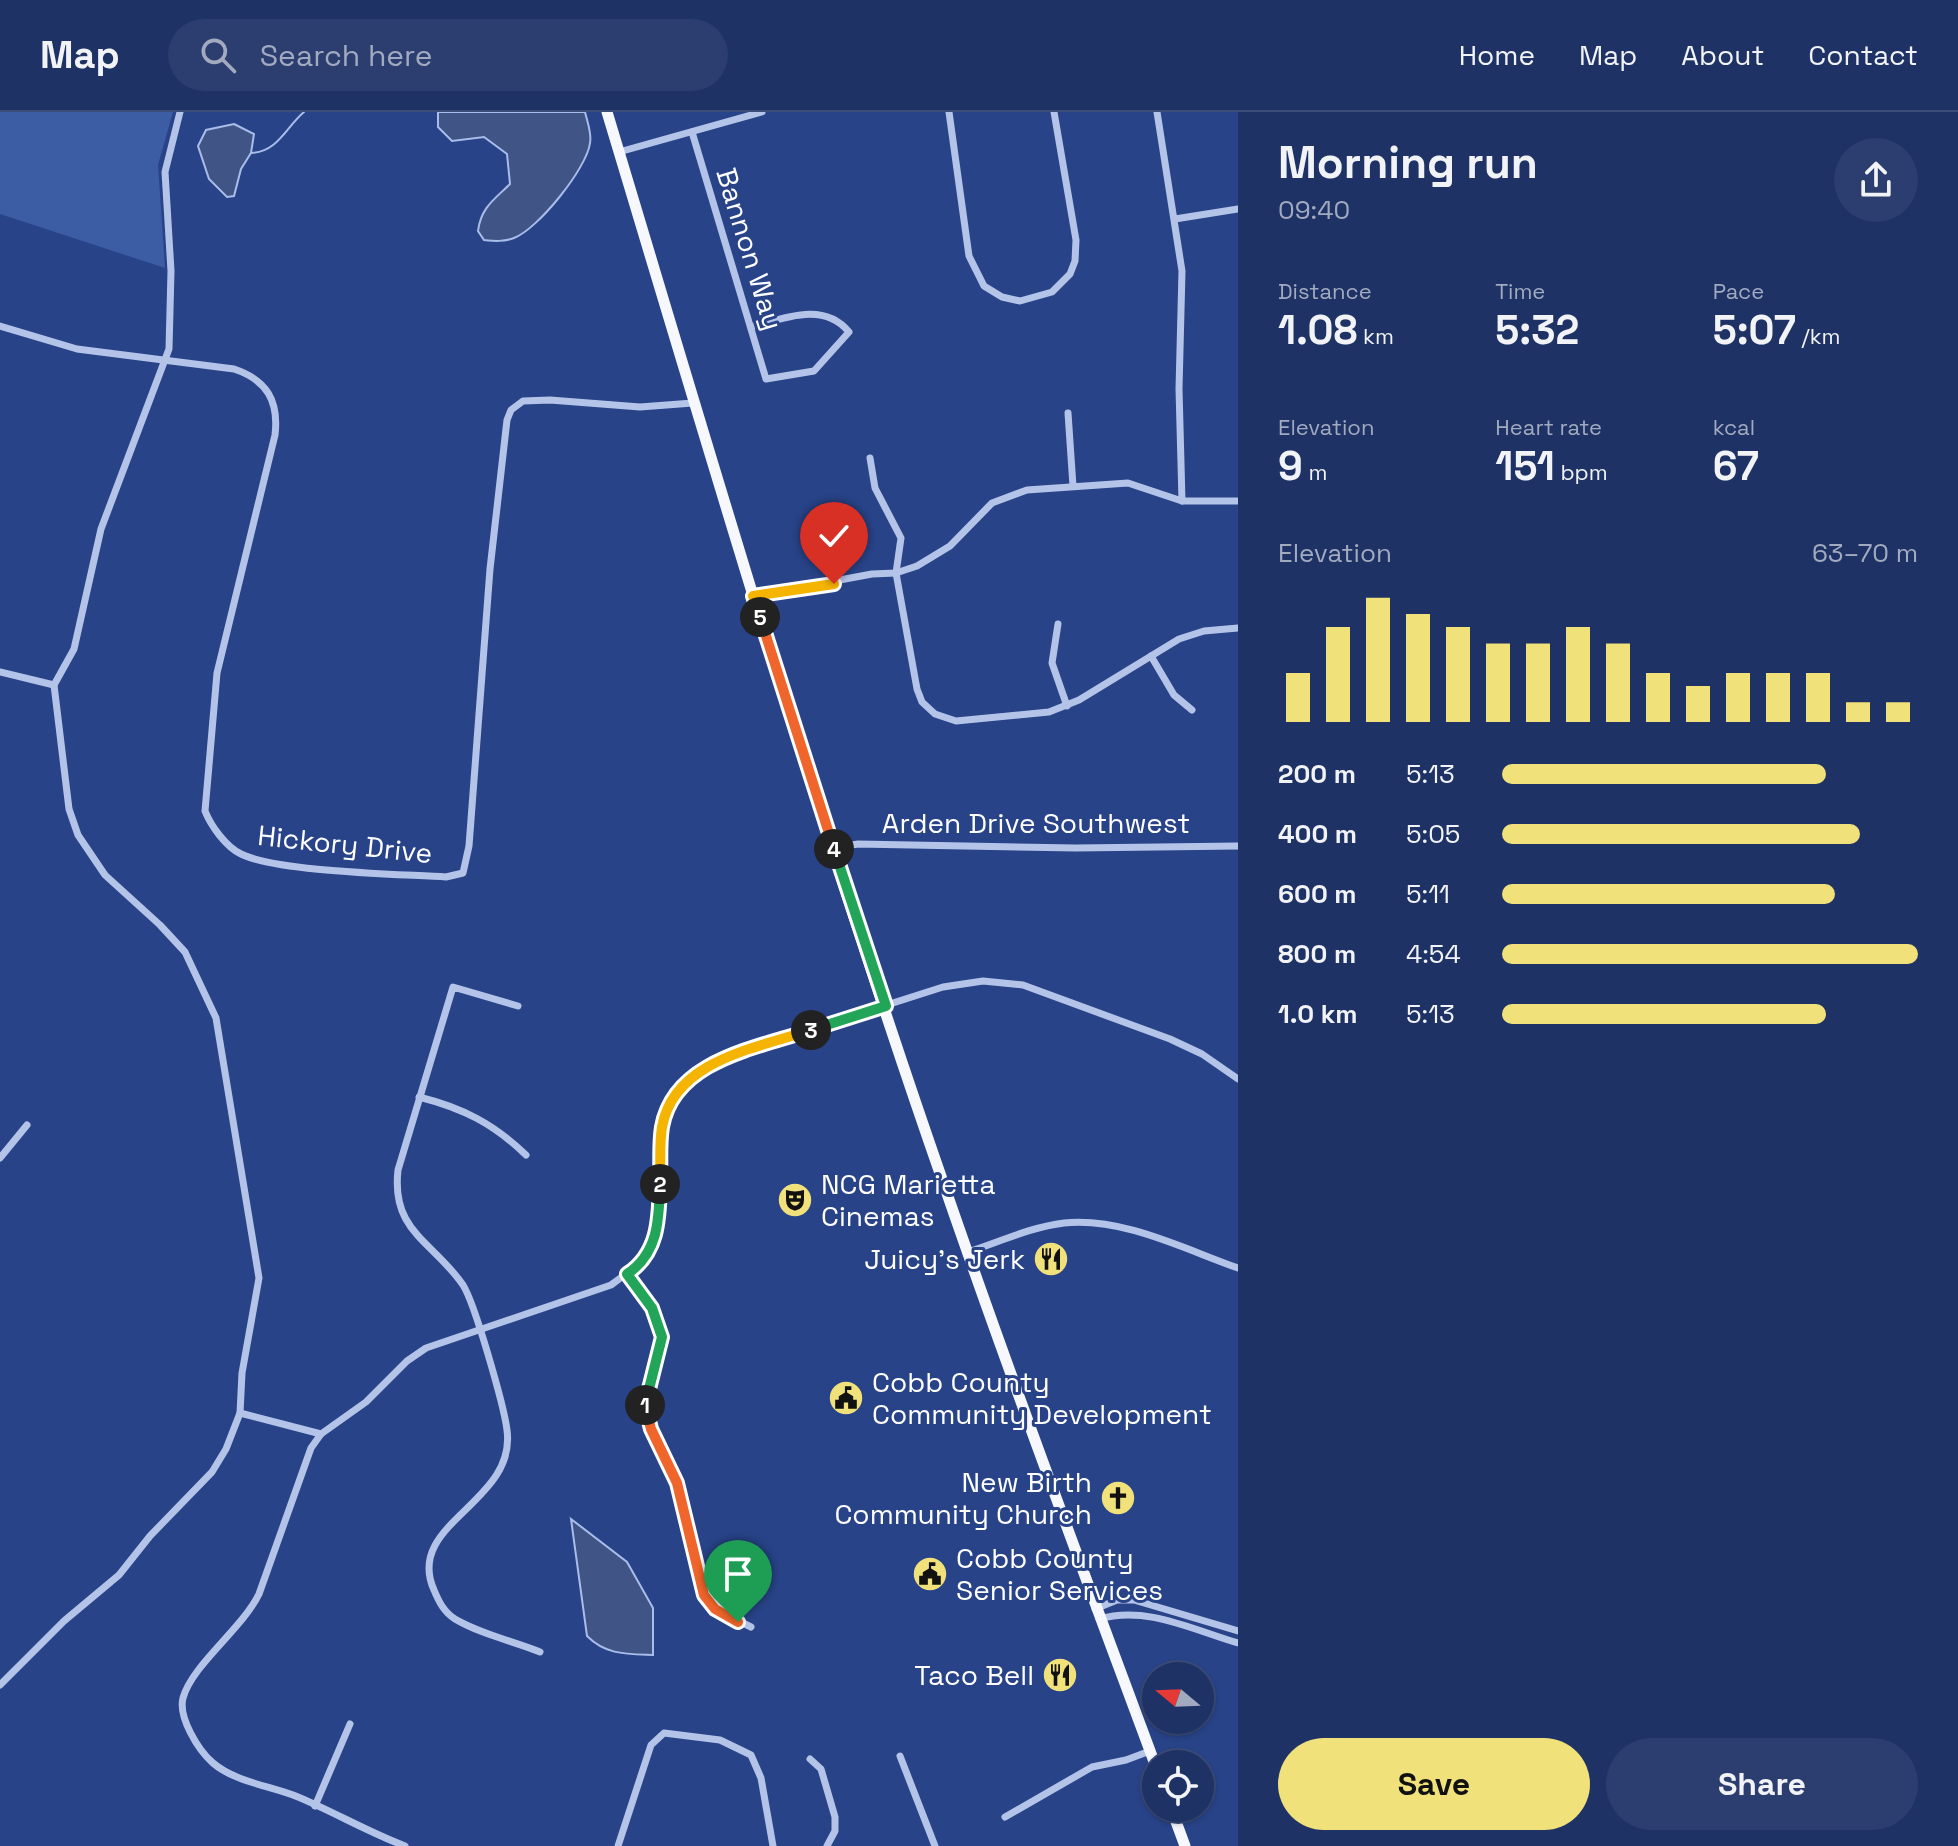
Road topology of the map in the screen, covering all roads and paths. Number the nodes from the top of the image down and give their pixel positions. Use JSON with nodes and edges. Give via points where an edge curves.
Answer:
{"nodes":[{"id":1,"x":180,"y":112,"type":"edge"},
{"id":2,"x":607,"y":112,"type":"edge"},
{"id":3,"x":762,"y":112,"type":"edge"},
{"id":4,"x":949,"y":112,"type":"edge"},
{"id":5,"x":1054,"y":112,"type":"edge"},
{"id":6,"x":1157,"y":112,"type":"edge"},
{"id":7,"x":692,"y":132,"type":"junction"},
{"id":8,"x":619,"y":152,"type":"junction"},
{"id":9,"x":1238,"y":209,"type":"edge"},
{"id":10,"x":1175,"y":219,"type":"junction"},
{"id":11,"x":0,"y":326,"type":"edge"},
{"id":12,"x":751,"y":327,"type":"junction"},
{"id":13,"x":166,"y":360,"type":"junction"},
{"id":14,"x":693,"y":403,"type":"junction"},
{"id":15,"x":1068,"y":413,"type":"dead end"},
{"id":16,"x":870,"y":458,"type":"dead end"},
{"id":17,"x":1073,"y":486,"type":"junction"},
{"id":18,"x":1182,"y":501,"type":"junction"},
{"id":19,"x":1238,"y":501,"type":"edge"},
{"id":20,"x":896,"y":573,"type":"junction"},
{"id":21,"x":753,"y":596,"type":"junction"},
{"id":22,"x":1058,"y":624,"type":"dead end"},
{"id":23,"x":1238,"y":628,"type":"edge"},
{"id":24,"x":1151,"y":656,"type":"junction"},
{"id":25,"x":0,"y":672,"type":"edge"},
{"id":26,"x":54,"y":685,"type":"junction"},
{"id":27,"x":1067,"y":706,"type":"junction"},
{"id":28,"x":1192,"y":710,"type":"dead end"},
{"id":29,"x":1238,"y":846,"type":"edge"},
{"id":30,"x":833,"y":848,"type":"junction"},
{"id":31,"x":518,"y":1006,"type":"dead end"},
{"id":32,"x":886,"y":1006,"type":"junction"},
{"id":33,"x":1238,"y":1079,"type":"edge"},
{"id":34,"x":419,"y":1097,"type":"junction"},
{"id":35,"x":27,"y":1125,"type":"dead end"},
{"id":36,"x":526,"y":1155,"type":"dead end"},
{"id":37,"x":0,"y":1158,"type":"edge"},
{"id":38,"x":968,"y":1252,"type":"junction"},
{"id":39,"x":1238,"y":1268,"type":"edge"},
{"id":40,"x":627,"y":1274,"type":"junction"},
{"id":41,"x":478,"y":1328,"type":"junction"},
{"id":42,"x":240,"y":1413,"type":"junction"},
{"id":43,"x":321,"y":1434,"type":"junction"},
{"id":44,"x":1097,"y":1614,"type":"junction"},
{"id":45,"x":751,"y":1627,"type":"dead end"},
{"id":46,"x":1238,"y":1631,"type":"edge"},
{"id":47,"x":1238,"y":1643,"type":"edge"},
{"id":48,"x":540,"y":1652,"type":"dead end"},
{"id":49,"x":0,"y":1685,"type":"edge"},
{"id":50,"x":350,"y":1724,"type":"dead end"},
{"id":51,"x":1150,"y":1750,"type":"edge"},
{"id":52,"x":1142,"y":1754,"type":"edge"},
{"id":53,"x":900,"y":1756,"type":"dead end"},
{"id":54,"x":810,"y":1759,"type":"dead end"},
{"id":55,"x":315,"y":1806,"type":"junction"},
{"id":56,"x":1005,"y":1817,"type":"dead end"},
{"id":57,"x":1176,"y":1822,"type":"edge"},
{"id":58,"x":405,"y":1846,"type":"edge"},
{"id":59,"x":618,"y":1846,"type":"edge"},
{"id":60,"x":773,"y":1846,"type":"edge"},
{"id":61,"x":827,"y":1846,"type":"edge"},
{"id":62,"x":935,"y":1846,"type":"edge"},
{"id":63,"x":1185,"y":1846,"type":"edge"}],
"edges":[{"from":1,"to":13,"type":"street","via":[[165,172],[172,325]]},
{"from":2,"to":8,"type":"main road"},
{"from":3,"to":7,"type":"street"},
{"from":4,"to":5,"type":"street","via":[[972,267],[995,294],[1020,301],[1052,292],[1063,284],[1075,261]]},
{"from":6,"to":10,"type":"street"},
{"from":7,"to":8,"type":"street"},
{"from":7,"to":12,"type":"street","name":"Bannon Way"},
{"from":8,"to":14,"type":"main road"},
{"from":9,"to":10,"type":"street"},
{"from":10,"to":18,"type":"street","via":[[1183,282]]},
{"from":11,"to":13,"type":"street","name":"Hickory Drive","via":[[77,349]]},
{"from":12,"to":12,"type":"street","name":"Bannon Way","via":[[766,379],[814,371],[849,332],[839,320],[825,315],[800,314]]},
{"from":13,"to":14,"type":"street","name":"Hickory Drive","via":[[247,373],[267,389],[276,408],[275,435],[217,673],[205,811],[209,822],[239,854],[258,859],[424,876],[463,873],[469,846],[490,569],[511,410],[523,401],[603,407]]},
{"from":13,"to":26,"type":"street","via":[[101,529],[74,649]]},
{"from":14,"to":21,"type":"main road"},
{"from":15,"to":17,"type":"street"},
{"from":16,"to":20,"type":"street","via":[[875,488],[901,538]]},
{"from":17,"to":18,"type":"street","via":[[1134,484]]},
{"from":17,"to":20,"type":"street","via":[[1001,497],[939,554]]},
{"from":18,"to":19,"type":"street"},
{"from":20,"to":21,"type":"street"},
{"from":20,"to":27,"type":"street","via":[[917,689],[935,714],[956,721],[1039,714]]},
{"from":21,"to":30,"type":"main road"},
{"from":22,"to":27,"type":"street","via":[[1052,663]]},
{"from":23,"to":24,"type":"street","via":[[1190,634]]},
{"from":24,"to":27,"type":"street"},
{"from":24,"to":28,"type":"street","via":[[1174,695]]},
{"from":25,"to":26,"type":"street"},
{"from":26,"to":42,"type":"street","via":[[69,809],[78,835],[105,875],[185,952],[216,1018],[259,1278]]},
{"from":29,"to":30,"type":"street","name":"Arden Drive Southwest"},
{"from":30,"to":32,"type":"main road"},
{"from":31,"to":34,"type":"street","via":[[453,987]]},
{"from":32,"to":33,"type":"street","via":[[956,984],[1023,985],[1170,1039]]},
{"from":32,"to":38,"type":"main road"},
{"from":32,"to":40,"type":"street","via":[[730,1055],[696,1073],[679,1090],[662,1128],[659,1228],[650,1249]]},
{"from":34,"to":36,"type":"street","via":[[476,1116]]},
{"from":34,"to":41,"type":"street","via":[[395,1194],[412,1229],[464,1287]]},
{"from":35,"to":37,"type":"street"},
{"from":38,"to":39,"type":"street","via":[[1064,1223],[1102,1224]]},
{"from":38,"to":44,"type":"main road"},
{"from":40,"to":41,"type":"street","via":[[611,1285]]},
{"from":40,"to":45,"type":"street","via":[[652,1308],[662,1337],[645,1408],[677,1483],[704,1595],[715,1609]]},
{"from":41,"to":43,"type":"street","via":[[407,1361],[366,1402]]},
{"from":41,"to":48,"type":"street","via":[[501,1405],[507,1449],[495,1481],[442,1534],[431,1553],[432,1585],[442,1608],[456,1619]]},
{"from":42,"to":43,"type":"street"},
{"from":42,"to":49,"type":"street","via":[[226,1449],[194,1494],[119,1575]]},
{"from":43,"to":55,"type":"street","via":[[311,1448],[249,1615],[190,1681],[182,1699],[183,1717],[210,1761]]},
{"from":44,"to":46,"type":"street","via":[[1117,1600],[1134,1600]]},
{"from":44,"to":47,"type":"street","via":[[1149,1616]]},
{"from":44,"to":51,"type":"main road"},
{"from":50,"to":55,"type":"street"},
{"from":52,"to":56,"type":"street","via":[[1092,1767]]},
{"from":53,"to":62,"type":"street"},
{"from":54,"to":61,"type":"street","via":[[821,1769],[835,1817]]},
{"from":55,"to":58,"type":"street"},
{"from":57,"to":63,"type":"main road"},
{"from":59,"to":60,"type":"street","via":[[651,1745],[664,1733],[720,1740],[751,1755],[761,1778]]}]}
